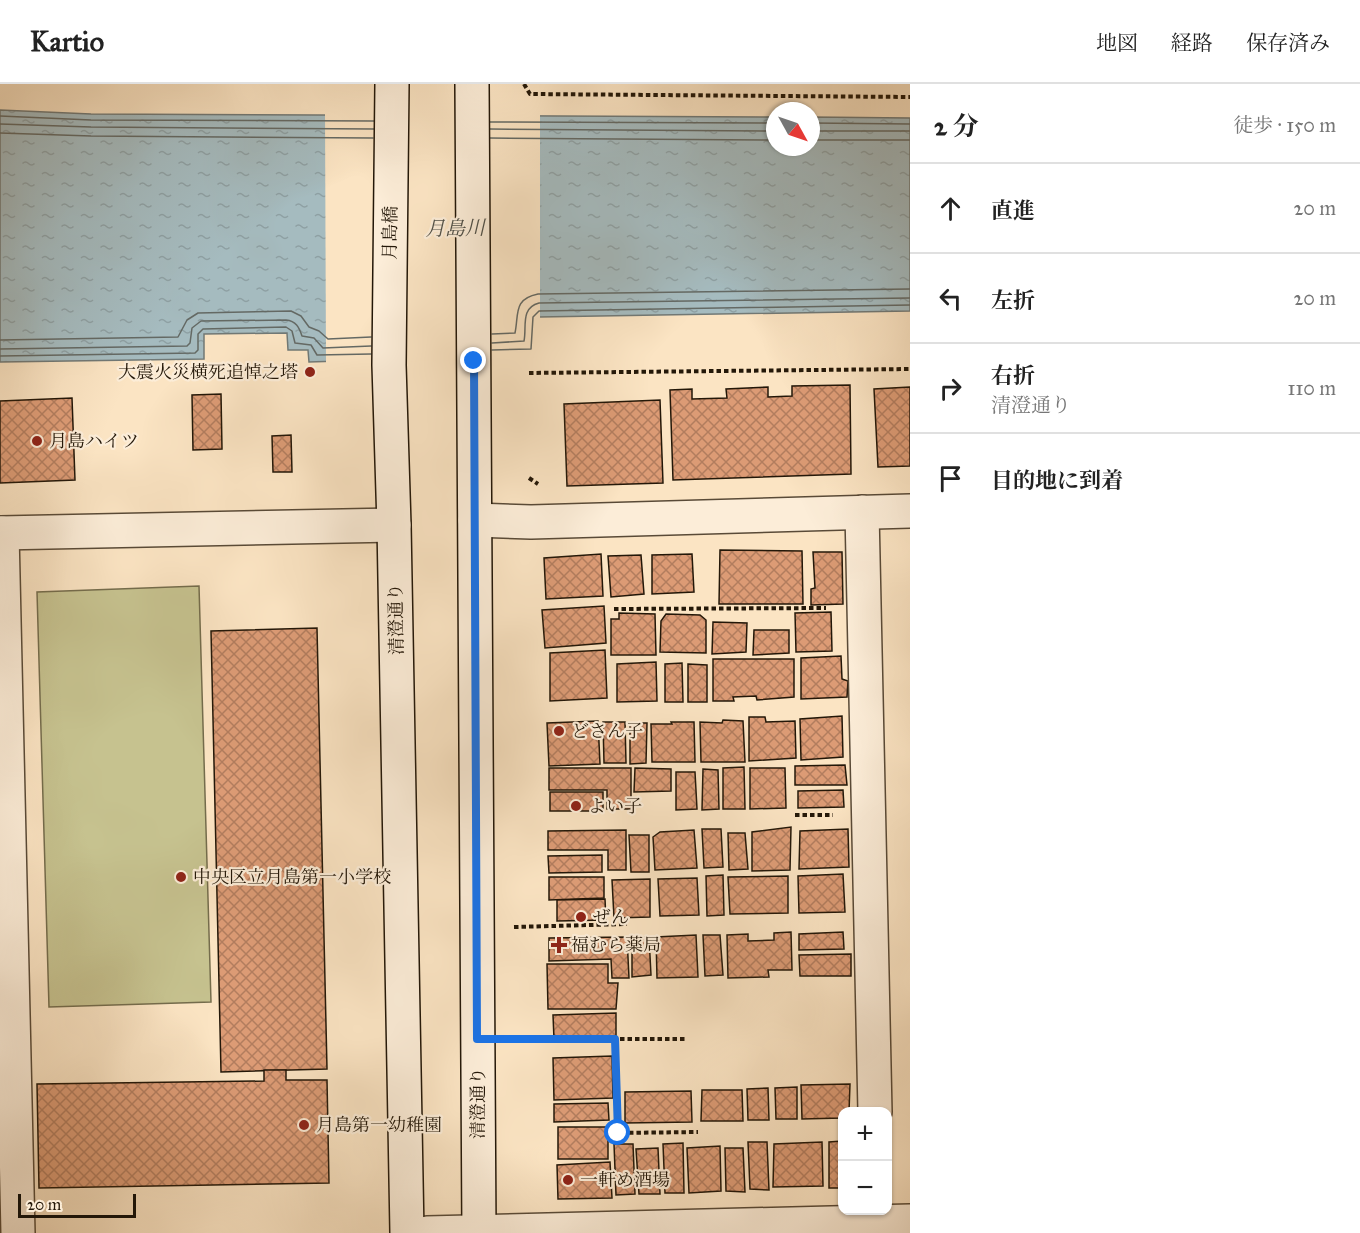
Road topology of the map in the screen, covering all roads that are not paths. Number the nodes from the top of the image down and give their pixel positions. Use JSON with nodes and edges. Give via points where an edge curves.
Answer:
{"nodes":[{"id":1,"x":392,"y":92,"type":"edge"},
{"id":2,"x":472,"y":92,"type":"edge"},
{"id":3,"x":389,"y":365,"type":"joint"},
{"id":4,"x":910,"y":511,"type":"edge"},
{"id":5,"x":862,"y":512,"type":"junction"},
{"id":6,"x":475,"y":520,"type":"junction"},
{"id":7,"x":394,"y":525,"type":"junction"},
{"id":8,"x":1,"y":533,"type":"edge"},
{"id":9,"x":875,"y":1107,"type":"edge"},
{"id":10,"x":910,"y":1221,"type":"edge"},
{"id":11,"x":877,"y":1222,"type":"edge"},
{"id":12,"x":479,"y":1232,"type":"edge"},
{"id":13,"x":18,"y":1233,"type":"edge"},
{"id":14,"x":407,"y":1233,"type":"edge"},
{"id":15,"x":427,"y":1233,"type":"edge"}],
"edges":[{"from":1,"to":3,"type":"street","name":"月島橋"},
{"from":2,"to":6,"type":"street","name":"清澄通り"},
{"from":3,"to":7,"type":"street","name":"清澄通り"},
{"from":4,"to":5,"type":"street"},
{"from":5,"to":6,"type":"street","via":[[531,522]]},
{"from":5,"to":9,"type":"street"},
{"from":6,"to":12,"type":"street","name":"清澄通り"},
{"from":7,"to":8,"type":"street"},
{"from":7,"to":14,"type":"street","name":"清澄通り"},
{"from":8,"to":13,"type":"street"},
{"from":10,"to":11,"type":"street"},
{"from":11,"to":12,"type":"street"},
{"from":12,"to":15,"type":"street"}]}
